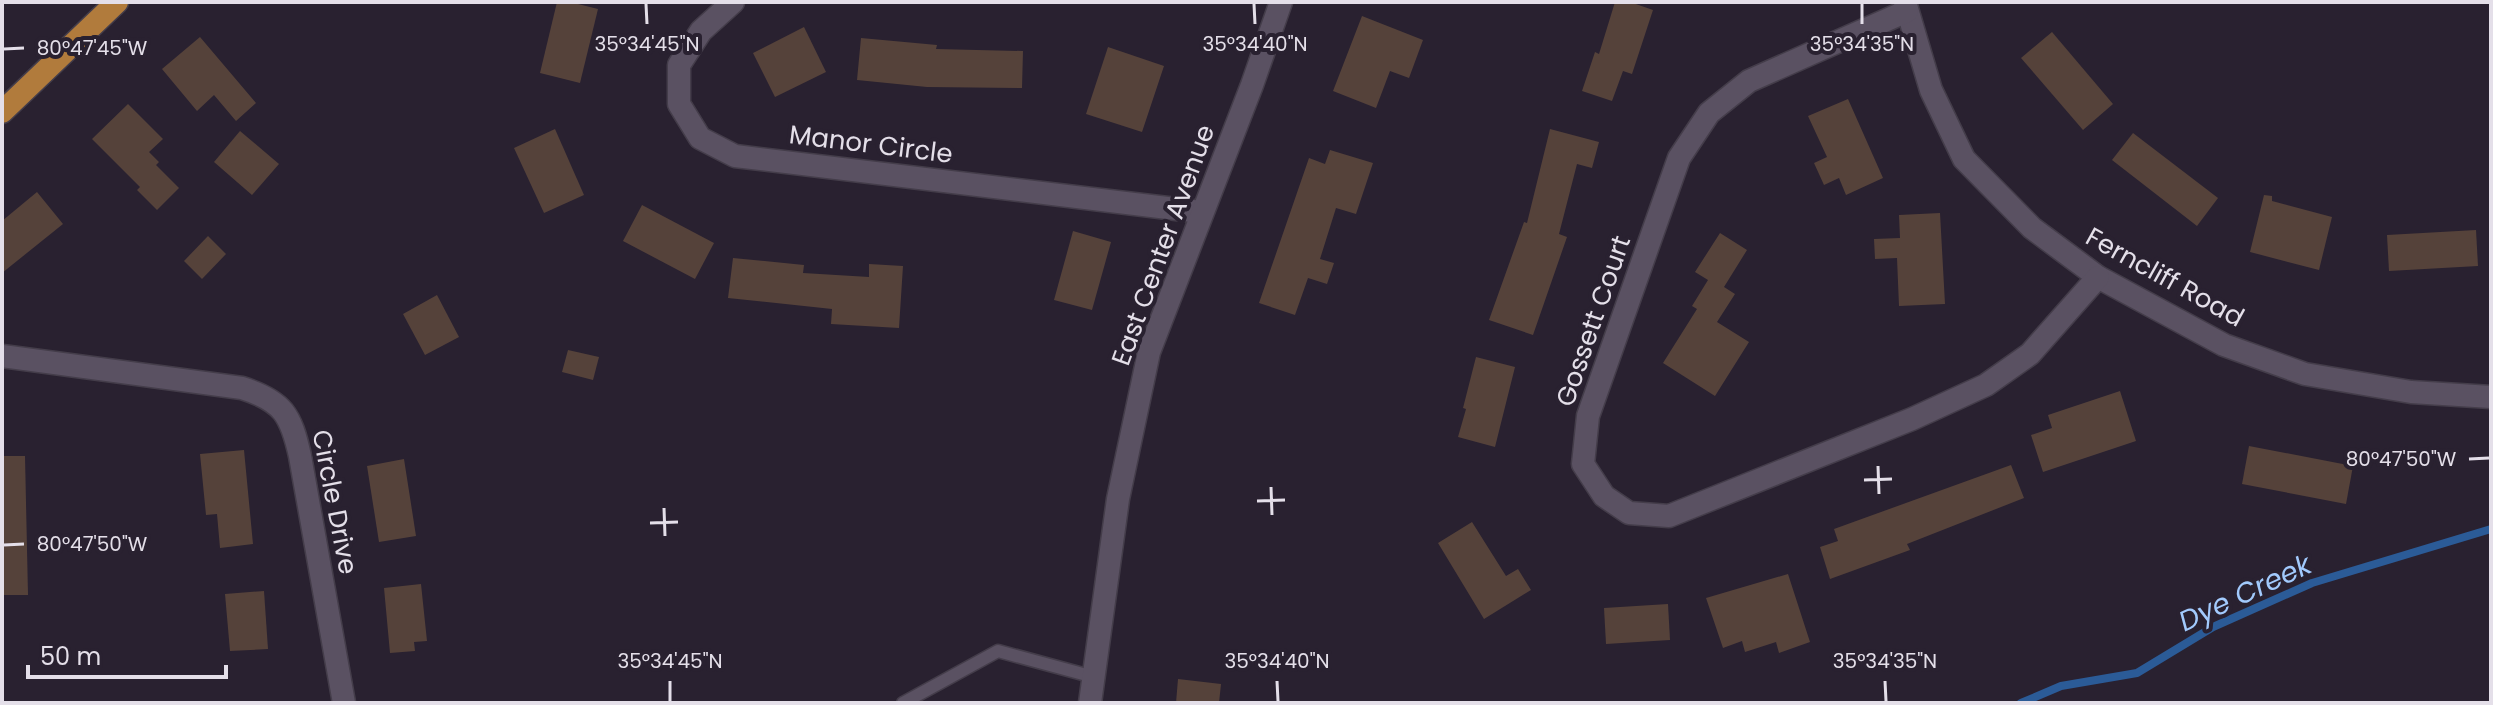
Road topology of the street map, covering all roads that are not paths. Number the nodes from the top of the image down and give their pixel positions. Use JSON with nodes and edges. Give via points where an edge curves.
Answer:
{"nodes":[{"id":1,"x":117,"y":2,"type":"edge"},
{"id":2,"x":733,"y":2,"type":"edge"},
{"id":3,"x":1281,"y":2,"type":"edge"},
{"id":4,"x":1906,"y":6,"type":"edge"},
{"id":5,"x":2,"y":112,"type":"edge"},
{"id":6,"x":1201,"y":212,"type":"junction"},
{"id":7,"x":2098,"y":277,"type":"junction"},
{"id":8,"x":2,"y":356,"type":"edge"},
{"id":9,"x":2491,"y":397,"type":"edge"},
{"id":10,"x":1094,"y":677,"type":"junction"},
{"id":11,"x":344,"y":703,"type":"edge"},
{"id":12,"x":903,"y":703,"type":"edge"},
{"id":13,"x":1090,"y":703,"type":"edge"}],
"edges":[{"from":1,"to":5,"type":"main road"},
{"from":2,"to":6,"type":"street","name":"Manor Circle","via":[[701,31],[679,65],[679,104],[700,138],[735,156]]},
{"from":3,"to":6,"type":"street","name":"East Center Avenue"},
{"from":4,"to":7,"type":"street","name":"Ferncliff Road","via":[[1931,90],[1964,159],[2032,228]]},
{"from":4,"to":7,"type":"street","name":"Gossett Court","via":[[1749,81],[1709,113],[1679,158],[1588,416],[1583,464],[1604,496],[1629,513],[1669,516],[1912,419],[1986,385],[2030,354]]},
{"from":6,"to":10,"type":"street","name":"East Center Avenue","via":[[1149,352],[1118,499]]},
{"from":7,"to":9,"type":"street","name":"Ferncliff Road","via":[[2224,345],[2305,374],[2411,392]]},
{"from":8,"to":11,"type":"street","name":"Circle Drive","via":[[242,388],[265,395],[284,409],[300,456]]},
{"from":10,"to":12,"type":"lane","via":[[998,651]]},
{"from":10,"to":13,"type":"street","name":"East Center Avenue"}]}
